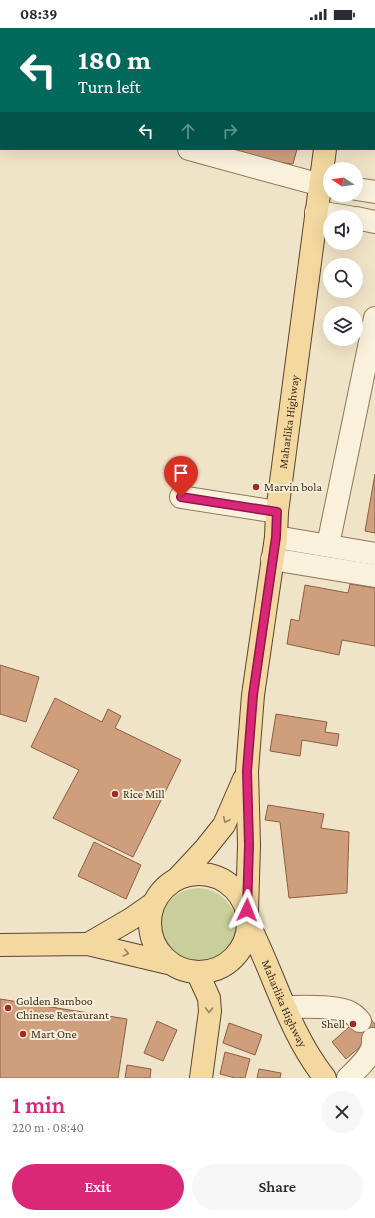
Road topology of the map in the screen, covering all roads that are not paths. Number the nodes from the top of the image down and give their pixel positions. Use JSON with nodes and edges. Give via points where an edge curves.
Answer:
{"nodes":[{"id":1,"x":193,"y":150,"type":"edge"},
{"id":2,"x":325,"y":150,"type":"edge"},
{"id":3,"x":325,"y":162,"type":"edge"},
{"id":4,"x":323,"y":185,"type":"edge"},
{"id":5,"x":363,"y":190,"type":"edge"},
{"id":6,"x":323,"y":192,"type":"edge"},
{"id":7,"x":375,"y":192,"type":"edge"},
{"id":8,"x":316,"y":212,"type":"junction"},
{"id":9,"x":323,"y":213,"type":"edge"},
{"id":10,"x":363,"y":219,"type":"edge"},
{"id":11,"x":375,"y":222,"type":"edge"},
{"id":12,"x":375,"y":318,"type":"edge"},
{"id":13,"x":181,"y":497,"type":"dead end"},
{"id":14,"x":277,"y":512,"type":"junction"},
{"id":15,"x":276,"y":537,"type":"junction"},
{"id":16,"x":328,"y":545,"type":"junction"},
{"id":17,"x":375,"y":554,"type":"edge"},
{"id":18,"x":272,"y":559,"type":"junction"},
{"id":19,"x":375,"y":576,"type":"edge"},
{"id":20,"x":247,"y":771,"type":"junction"},
{"id":21,"x":177,"y":879,"type":"junction"},
{"id":22,"x":154,"y":903,"type":"junction"},
{"id":23,"x":248,"y":917,"type":"junction"},
{"id":24,"x":0,"y":944,"type":"edge"},
{"id":25,"x":88,"y":944,"type":"junction"},
{"id":26,"x":168,"y":963,"type":"junction"},
{"id":27,"x":198,"y":974,"type":"junction"},
{"id":28,"x":285,"y":1007,"type":"junction"},
{"id":29,"x":360,"y":1021,"type":"dead end"},
{"id":30,"x":373,"y":1039,"type":"dead end"},
{"id":31,"x":201,"y":1078,"type":"edge"},
{"id":32,"x":325,"y":1078,"type":"edge"},
{"id":33,"x":348,"y":1078,"type":"edge"}],
"edges":[{"from":1,"to":4,"type":"street"},
{"from":2,"to":3,"type":"main road","name":"Maharlika Highway"},
{"from":5,"to":7,"type":"street"},
{"from":6,"to":8,"type":"main road","name":"Maharlika Highway"},
{"from":8,"to":9,"type":"street"},
{"from":8,"to":14,"type":"main road","name":"Maharlika Highway"},
{"from":10,"to":11,"type":"street"},
{"from":12,"to":16,"type":"street"},
{"from":13,"to":14,"type":"street"},
{"from":14,"to":15,"type":"main road","name":"Maharlika Highway"},
{"from":15,"to":16,"type":"street"},
{"from":15,"to":18,"type":"main road","name":"Maharlika Highway"},
{"from":16,"to":17,"type":"street"},
{"from":18,"to":19,"type":"street"},
{"from":18,"to":20,"type":"main road","name":"Maharlika Highway","via":[[253,695]]},
{"from":20,"to":21,"type":"main road","one_way":true,"via":[[224,825]]},
{"from":20,"to":23,"type":"main road","name":"Maharlika Highway"},
{"from":21,"to":22,"type":"main road","via":[[163,889]]},
{"from":21,"to":23,"type":"main road","via":[[194,874],[211,875],[227,882],[239,894]]},
{"from":22,"to":25,"type":"main road","via":[[131,920]]},
{"from":22,"to":26,"type":"main road","via":[[149,919],[150,935],[157,950]]},
{"from":23,"to":27,"type":"main road","via":[[246,940],[238,954],[227,965]]},
{"from":23,"to":28,"type":"main road","name":"Maharlika Highway"},
{"from":24,"to":25,"type":"main road"},
{"from":25,"to":26,"type":"main road","one_way":true},
{"from":26,"to":27,"type":"main road","via":[[182,971]]},
{"from":27,"to":31,"type":"main road","one_way":true,"via":[[209,998],[210,1011]]},
{"from":28,"to":29,"type":"street","via":[[343,1010],[350,1012]]},
{"from":28,"to":32,"type":"main road","name":"Maharlika Highway","via":[[300,1039]]},
{"from":30,"to":33,"type":"street","via":[[370,1055]]}]}
